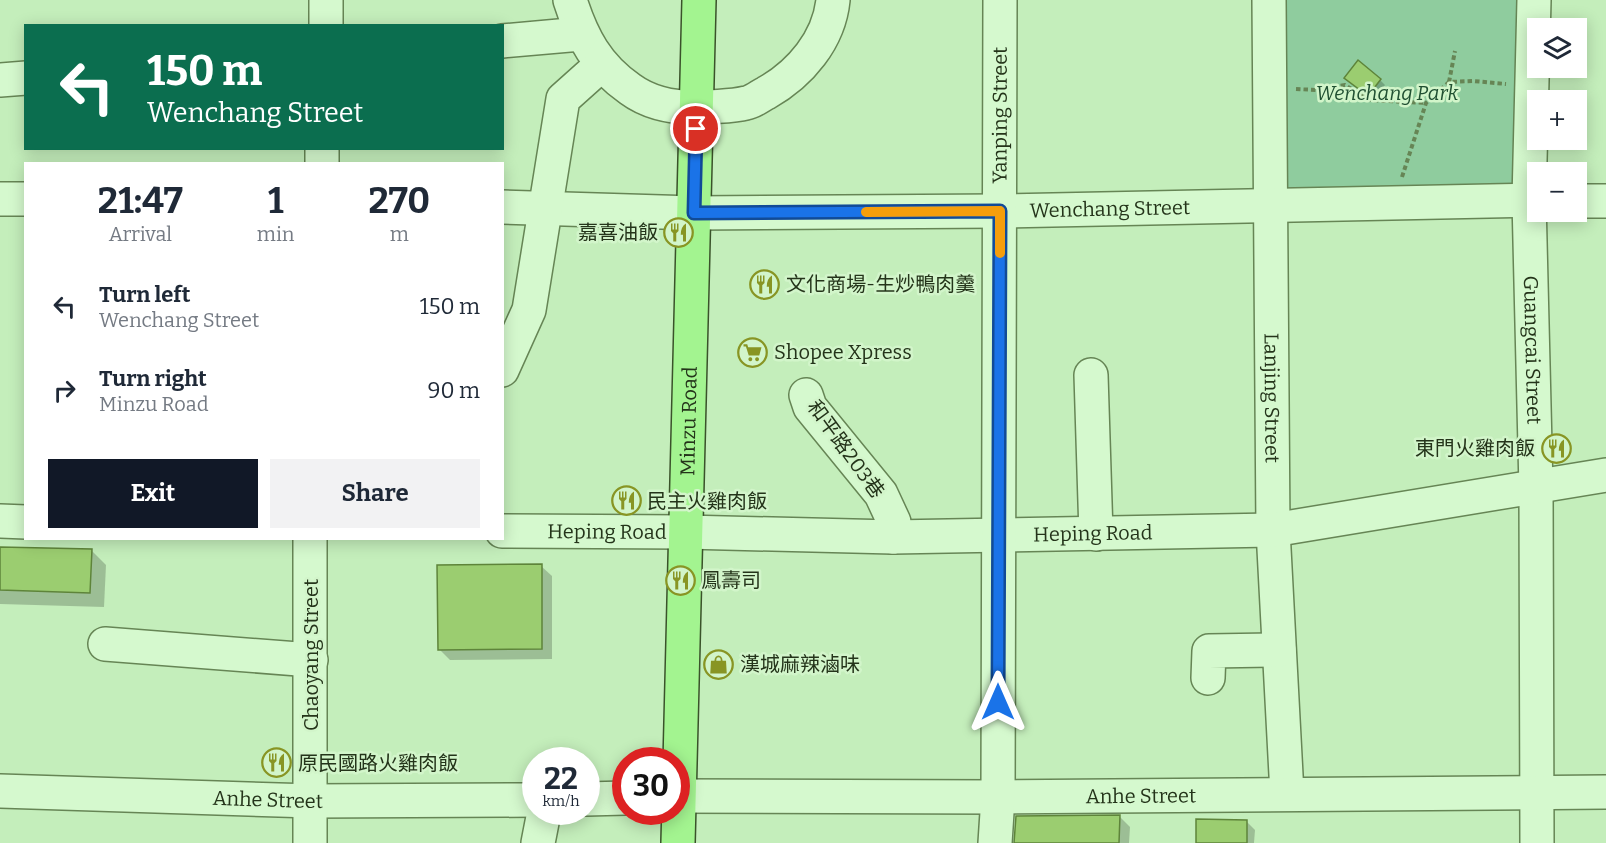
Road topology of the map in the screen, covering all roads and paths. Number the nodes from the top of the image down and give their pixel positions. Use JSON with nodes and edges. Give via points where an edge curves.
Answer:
{"nodes":[{"id":1,"x":326,"y":0,"type":"edge"},
{"id":2,"x":570,"y":0,"type":"edge"},
{"id":3,"x":699,"y":0,"type":"edge"},
{"id":4,"x":833,"y":0,"type":"edge"},
{"id":5,"x":1000,"y":0,"type":"edge"},
{"id":6,"x":1269,"y":0,"type":"edge"},
{"id":7,"x":1534,"y":0,"type":"edge"},
{"id":8,"x":326,"y":24,"type":"edge"},
{"id":9,"x":581,"y":34,"type":"junction"},
{"id":10,"x":504,"y":41,"type":"edge"},
{"id":11,"x":1455,"y":51,"type":"dead end"},
{"id":12,"x":601,"y":65,"type":"junction"},
{"id":13,"x":24,"y":78,"type":"edge"},
{"id":14,"x":0,"y":80,"type":"edge"},
{"id":15,"x":1449,"y":82,"type":"junction"},
{"id":16,"x":1515,"y":85,"type":"dead end"},
{"id":17,"x":1293,"y":89,"type":"dead end"},
{"id":18,"x":1426,"y":103,"type":"junction"},
{"id":19,"x":697,"y":108,"type":"junction"},
{"id":20,"x":1533,"y":162,"type":"edge"},
{"id":21,"x":1412,"y":180,"type":"dead end"},
{"id":22,"x":0,"y":199,"type":"edge"},
{"id":23,"x":24,"y":200,"type":"edge"},
{"id":24,"x":1527,"y":200,"type":"edge"},
{"id":25,"x":1587,"y":201,"type":"edge"},
{"id":26,"x":1606,"y":201,"type":"edge"},
{"id":27,"x":1271,"y":205,"type":"junction"},
{"id":28,"x":504,"y":207,"type":"edge"},
{"id":29,"x":546,"y":208,"type":"junction"},
{"id":30,"x":1000,"y":211,"type":"junction"},
{"id":31,"x":694,"y":213,"type":"junction"},
{"id":32,"x":1533,"y":222,"type":"edge"},
{"id":33,"x":504,"y":366,"type":"edge"},
{"id":34,"x":1091,"y":375,"type":"dead end"},
{"id":35,"x":806,"y":395,"type":"dead end"},
{"id":36,"x":1606,"y":475,"type":"edge"},
{"id":37,"x":1536,"y":488,"type":"junction"},
{"id":38,"x":0,"y":521,"type":"edge"},
{"id":39,"x":24,"y":522,"type":"edge"},
{"id":40,"x":1273,"y":530,"type":"junction"},
{"id":41,"x":504,"y":531,"type":"edge"},
{"id":42,"x":686,"y":532,"type":"junction"},
{"id":43,"x":1096,"y":534,"type":"junction"},
{"id":44,"x":999,"y":535,"type":"junction"},
{"id":45,"x":893,"y":537,"type":"junction"},
{"id":46,"x":310,"y":540,"type":"edge"},
{"id":47,"x":105,"y":644,"type":"dead end"},
{"id":48,"x":1279,"y":651,"type":"junction"},
{"id":49,"x":311,"y":660,"type":"junction"},
{"id":50,"x":1208,"y":678,"type":"dead end"},
{"id":51,"x":679,"y":747,"type":"edge"},
{"id":52,"x":0,"y":791,"type":"edge"},
{"id":53,"x":1606,"y":792,"type":"edge"},
{"id":54,"x":1538,"y":793,"type":"junction"},
{"id":55,"x":1287,"y":794,"type":"junction"},
{"id":56,"x":690,"y":796,"type":"edge"},
{"id":57,"x":998,"y":797,"type":"junction"},
{"id":58,"x":522,"y":800,"type":"edge"},
{"id":59,"x":312,"y":801,"type":"junction"},
{"id":60,"x":541,"y":825,"type":"edge"},
{"id":61,"x":678,"y":825,"type":"edge"},
{"id":62,"x":310,"y":843,"type":"edge"},
{"id":63,"x":538,"y":843,"type":"edge"},
{"id":64,"x":678,"y":843,"type":"edge"},
{"id":65,"x":995,"y":843,"type":"edge"},
{"id":66,"x":1537,"y":843,"type":"edge"}],
"edges":[{"from":1,"to":8,"type":"street"},
{"from":2,"to":9,"type":"street"},
{"from":3,"to":19,"type":"main road","name":"Minzu Road"},
{"from":4,"to":19,"type":"street","via":[[832,13],[814,52],[785,83],[748,103]]},
{"from":5,"to":30,"type":"street","name":"Yanping Street"},
{"from":6,"to":27,"type":"street","name":"Lanjing Street"},
{"from":7,"to":20,"type":"street","name":"Guangcai Street"},
{"from":9,"to":10,"type":"street"},
{"from":9,"to":12,"type":"street"},
{"from":11,"to":15,"type":"path"},
{"from":12,"to":19,"type":"street","via":[[631,90],[667,106]]},
{"from":12,"to":29,"type":"street","via":[[563,99]]},
{"from":13,"to":14,"type":"street"},
{"from":15,"to":16,"type":"path"},
{"from":15,"to":18,"type":"path"},
{"from":17,"to":18,"type":"path","via":[[1345,85],[1370,100]]},
{"from":18,"to":21,"type":"path","via":[[1401,180]]},
{"from":19,"to":31,"type":"main road","name":"Minzu Road"},
{"from":22,"to":23,"type":"street"},
{"from":24,"to":27,"type":"street","name":"Wenchang Street"},
{"from":25,"to":26,"type":"street"},
{"from":27,"to":30,"type":"street","name":"Wenchang Street"},
{"from":27,"to":40,"type":"street","name":"Lanjing Street"},
{"from":28,"to":29,"type":"street","name":"Wenchang Street"},
{"from":29,"to":31,"type":"street","name":"Wenchang Street"},
{"from":29,"to":33,"type":"street","via":[[529,310]]},
{"from":30,"to":31,"type":"street","name":"Wenchang Street"},
{"from":30,"to":44,"type":"street","name":"Yanping Street"},
{"from":31,"to":42,"type":"main road","name":"Minzu Road"},
{"from":32,"to":37,"type":"street","name":"Guangcai Street"},
{"from":34,"to":43,"type":"street"},
{"from":35,"to":45,"type":"street","name":"和平路203巷","via":[[810,407],[881,494],[894,522]]},
{"from":36,"to":37,"type":"street","name":"Heping Road"},
{"from":37,"to":40,"type":"street","name":"Heping Road"},
{"from":37,"to":54,"type":"street","name":"Guangcai Street"},
{"from":38,"to":39,"type":"street"},
{"from":40,"to":43,"type":"street","name":"Heping Road"},
{"from":40,"to":48,"type":"street","name":"Lanjing Street"},
{"from":41,"to":42,"type":"street","name":"Heping Road"},
{"from":42,"to":45,"type":"street","name":"Heping Road"},
{"from":42,"to":51,"type":"main road","name":"Minzu Road"},
{"from":43,"to":44,"type":"street","name":"Heping Road"},
{"from":44,"to":45,"type":"street","name":"Heping Road"},
{"from":44,"to":57,"type":"street","name":"Yanping Street"},
{"from":46,"to":49,"type":"street","name":"Chaoyang Street"},
{"from":47,"to":49,"type":"street"},
{"from":48,"to":50,"type":"street","via":[[1209,651]]},
{"from":48,"to":55,"type":"street","name":"Lanjing Street"},
{"from":49,"to":59,"type":"street","name":"Chaoyang Street"},
{"from":52,"to":59,"type":"street","name":"Anhe Street"},
{"from":53,"to":54,"type":"street","name":"Anhe Street"},
{"from":54,"to":55,"type":"street","name":"Anhe Street"},
{"from":54,"to":66,"type":"street","name":"Guangcai Street"},
{"from":55,"to":57,"type":"street","name":"Anhe Street"},
{"from":56,"to":57,"type":"street","name":"Anhe Street"},
{"from":57,"to":65,"type":"street","name":"Yanping Street"},
{"from":58,"to":59,"type":"street","name":"Anhe Street"},
{"from":59,"to":62,"type":"street","name":"Chaoyang Street"},
{"from":60,"to":63,"type":"street"},
{"from":61,"to":64,"type":"main road","name":"Minzu Road"}]}
